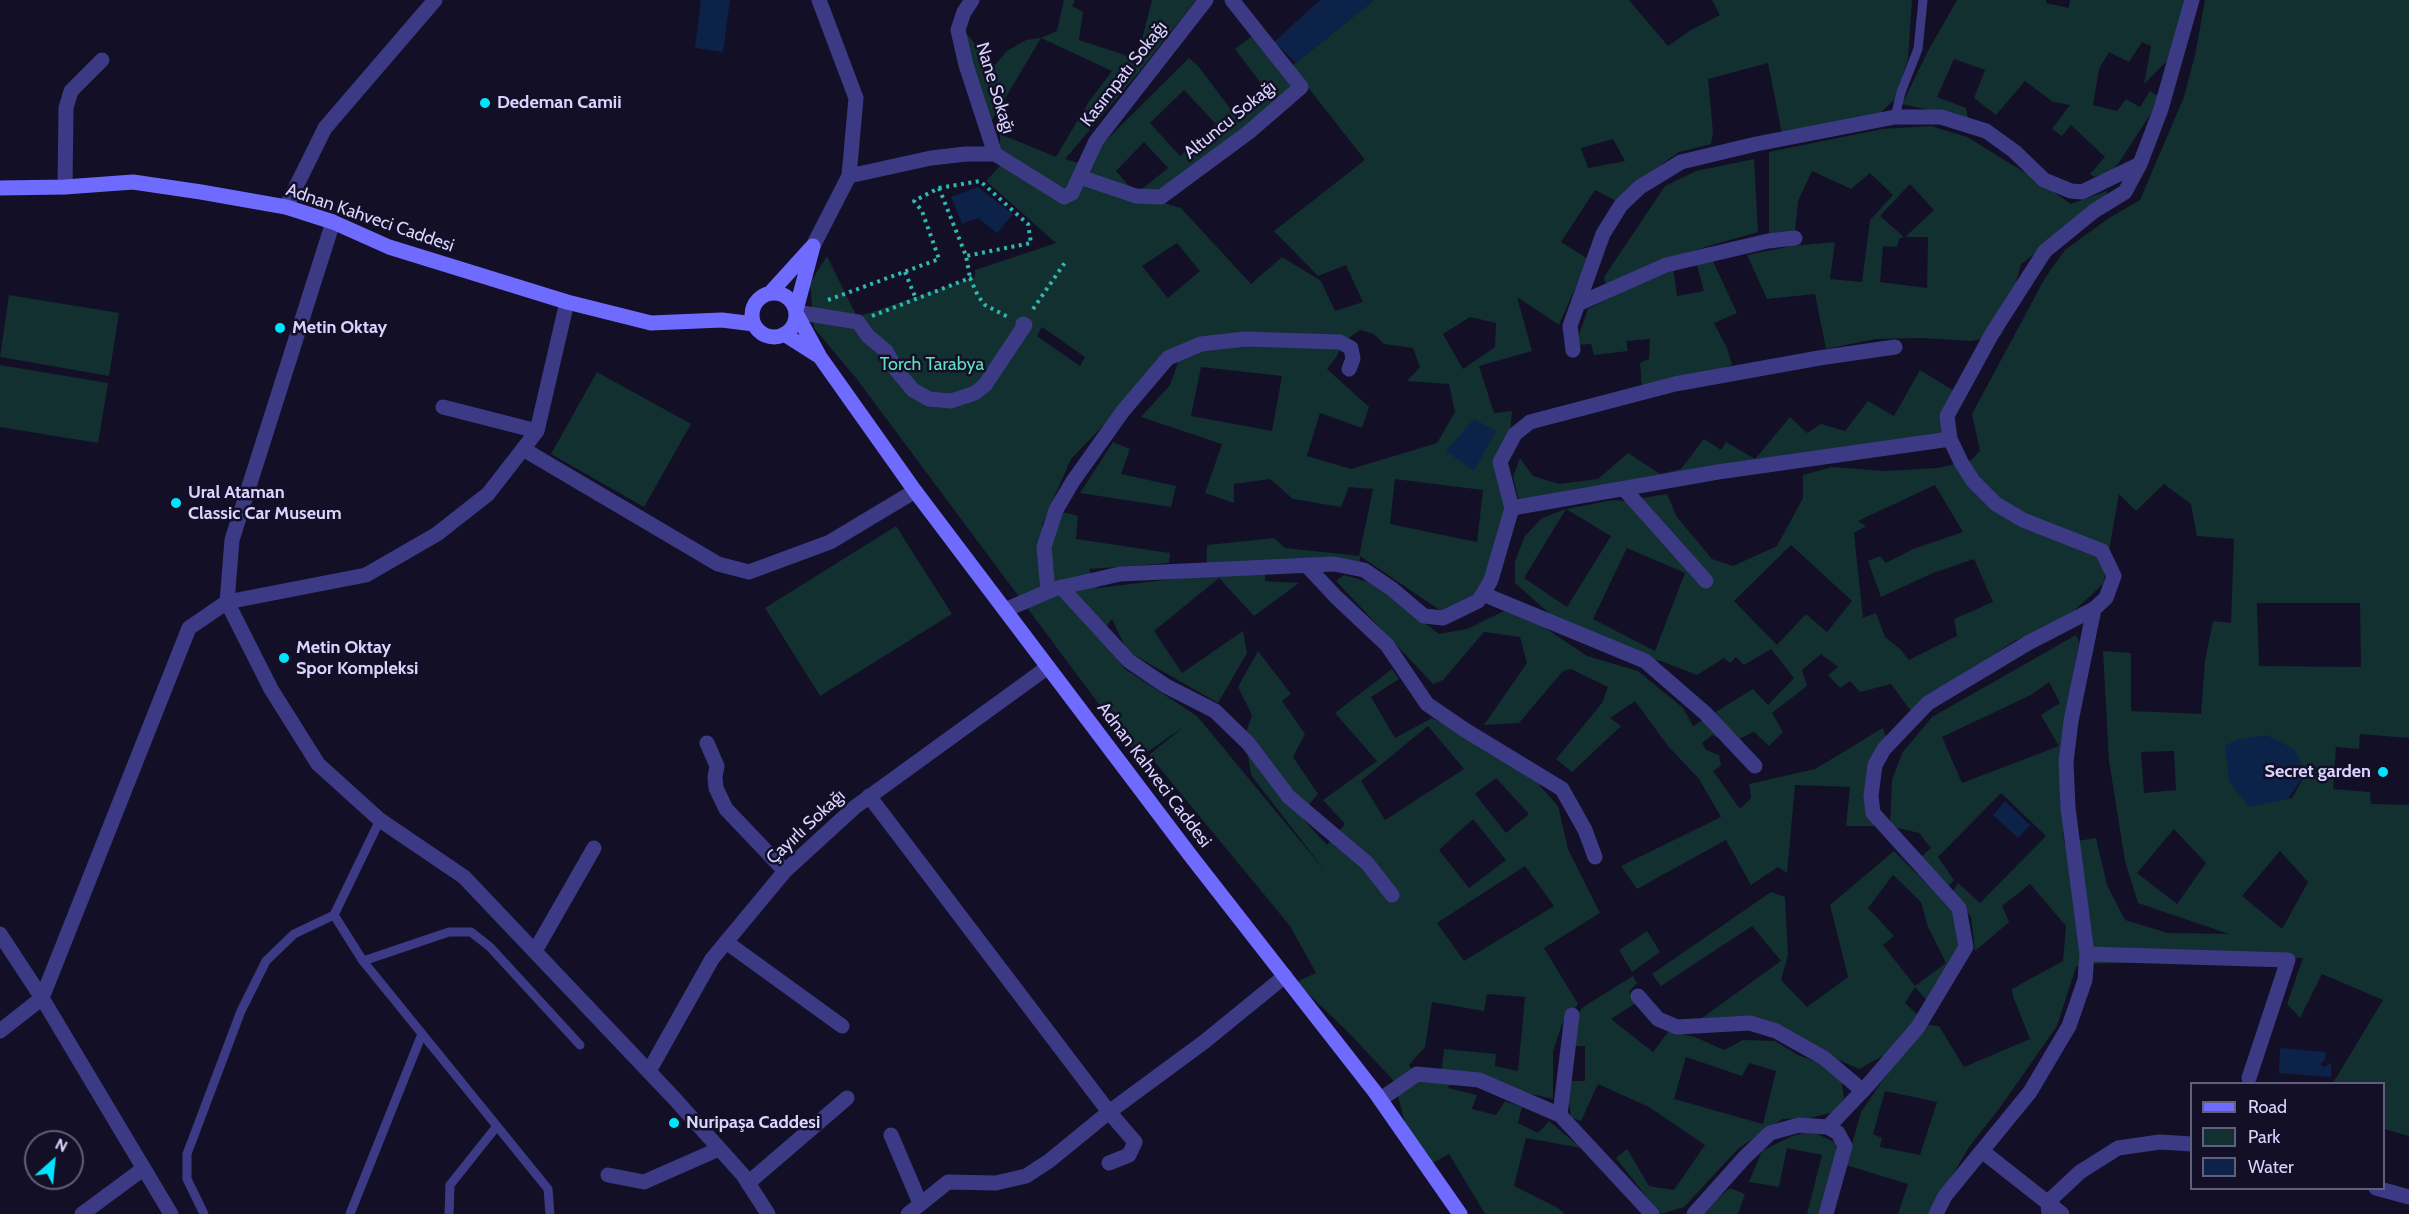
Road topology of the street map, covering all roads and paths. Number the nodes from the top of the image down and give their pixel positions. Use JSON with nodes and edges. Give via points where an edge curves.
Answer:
{"nodes":[{"id":1,"x":435,"y":0,"type":"edge"},
{"id":2,"x":819,"y":0,"type":"edge"},
{"id":3,"x":972,"y":0,"type":"edge"},
{"id":4,"x":1206,"y":0,"type":"edge"},
{"id":5,"x":1232,"y":0,"type":"edge"},
{"id":6,"x":1923,"y":0,"type":"edge"},
{"id":7,"x":2192,"y":0,"type":"edge"},
{"id":8,"x":102,"y":60,"type":"dead end"},
{"id":9,"x":1896,"y":117,"type":"junction"},
{"id":10,"x":995,"y":154,"type":"junction"},
{"id":11,"x":2140,"y":164,"type":"junction"},
{"id":12,"x":849,"y":176,"type":"junction"},
{"id":13,"x":1080,"y":177,"type":"junction"},
{"id":14,"x":65,"y":187,"type":"junction"},
{"id":15,"x":0,"y":188,"type":"edge"},
{"id":16,"x":939,"y":188,"type":"junction"},
{"id":17,"x":286,"y":207,"type":"junction"},
{"id":18,"x":333,"y":222,"type":"junction"},
{"id":19,"x":1795,"y":238,"type":"dead end"},
{"id":20,"x":813,"y":246,"type":"junction"},
{"id":21,"x":966,"y":256,"type":"junction"},
{"id":22,"x":1066,"y":261,"type":"dead end"},
{"id":23,"x":905,"y":272,"type":"junction"},
{"id":24,"x":970,"y":278,"type":"junction"},
{"id":25,"x":771,"y":292,"type":"junction"},
{"id":26,"x":916,"y":299,"type":"junction"},
{"id":27,"x":567,"y":302,"type":"junction"},
{"id":28,"x":1578,"y":304,"type":"junction"},
{"id":29,"x":753,"y":307,"type":"junction"},
{"id":30,"x":796,"y":312,"type":"junction"},
{"id":31,"x":832,"y":318,"type":"junction"},
{"id":32,"x":722,"y":320,"type":"junction"},
{"id":33,"x":858,"y":322,"type":"junction"},
{"id":34,"x":754,"y":324,"type":"junction"},
{"id":35,"x":1023,"y":324,"type":"junction"},
{"id":36,"x":784,"y":334,"type":"junction"},
{"id":37,"x":1895,"y":346,"type":"dead end"},
{"id":38,"x":1573,"y":350,"type":"dead end"},
{"id":39,"x":820,"y":357,"type":"junction"},
{"id":40,"x":1349,"y":369,"type":"dead end"},
{"id":41,"x":443,"y":406,"type":"dead end"},
{"id":42,"x":537,"y":431,"type":"junction"},
{"id":43,"x":1950,"y":439,"type":"junction"},
{"id":44,"x":523,"y":449,"type":"junction"},
{"id":45,"x":1624,"y":489,"type":"junction"},
{"id":46,"x":915,"y":491,"type":"junction"},
{"id":47,"x":1512,"y":508,"type":"junction"},
{"id":48,"x":1307,"y":566,"type":"junction"},
{"id":49,"x":1706,"y":581,"type":"dead end"},
{"id":50,"x":1054,"y":589,"type":"junction"},
{"id":51,"x":1483,"y":594,"type":"junction"},
{"id":52,"x":227,"y":602,"type":"junction"},
{"id":53,"x":2094,"y":609,"type":"junction"},
{"id":54,"x":1005,"y":610,"type":"junction"},
{"id":55,"x":1048,"y":667,"type":"junction"},
{"id":56,"x":707,"y":743,"type":"dead end"},
{"id":57,"x":1755,"y":766,"type":"dead end"},
{"id":58,"x":869,"y":796,"type":"junction"},
{"id":59,"x":380,"y":820,"type":"junction"},
{"id":60,"x":594,"y":848,"type":"dead end"},
{"id":61,"x":1595,"y":857,"type":"dead end"},
{"id":62,"x":785,"y":871,"type":"junction"},
{"id":63,"x":1392,"y":895,"type":"dead end"},
{"id":64,"x":334,"y":915,"type":"junction"},
{"id":65,"x":0,"y":934,"type":"edge"},
{"id":66,"x":726,"y":942,"type":"junction"},
{"id":67,"x":535,"y":951,"type":"junction"},
{"id":68,"x":2087,"y":954,"type":"junction"},
{"id":69,"x":363,"y":961,"type":"junction"},
{"id":70,"x":1285,"y":976,"type":"junction"},
{"id":71,"x":1638,"y":996,"type":"dead end"},
{"id":72,"x":42,"y":998,"type":"junction"},
{"id":73,"x":1572,"y":1015,"type":"dead end"},
{"id":74,"x":842,"y":1026,"type":"dead end"},
{"id":75,"x":0,"y":1031,"type":"edge"},
{"id":76,"x":422,"y":1034,"type":"junction"},
{"id":77,"x":580,"y":1045,"type":"dead end"},
{"id":78,"x":649,"y":1071,"type":"junction"},
{"id":79,"x":2249,"y":1078,"type":"dead end"},
{"id":80,"x":1863,"y":1090,"type":"junction"},
{"id":81,"x":848,"y":1098,"type":"dead end"},
{"id":82,"x":1381,"y":1100,"type":"junction"},
{"id":83,"x":1109,"y":1112,"type":"junction"},
{"id":84,"x":1560,"y":1115,"type":"junction"},
{"id":85,"x":497,"y":1126,"type":"junction"},
{"id":86,"x":1828,"y":1128,"type":"junction"},
{"id":87,"x":891,"y":1135,"type":"dead end"},
{"id":88,"x":2190,"y":1144,"type":"edge"},
{"id":89,"x":719,"y":1149,"type":"junction"},
{"id":90,"x":1982,"y":1150,"type":"junction"},
{"id":91,"x":1109,"y":1163,"type":"dead end"},
{"id":92,"x":143,"y":1169,"type":"junction"},
{"id":93,"x":608,"y":1175,"type":"dead end"},
{"id":94,"x":748,"y":1183,"type":"junction"},
{"id":95,"x":2383,"y":1190,"type":"edge"},
{"id":96,"x":2409,"y":1197,"type":"edge"},
{"id":97,"x":920,"y":1203,"type":"junction"},
{"id":98,"x":2048,"y":1208,"type":"edge"},
{"id":99,"x":82,"y":1214,"type":"edge"},
{"id":100,"x":171,"y":1214,"type":"edge"},
{"id":101,"x":204,"y":1214,"type":"edge"},
{"id":102,"x":350,"y":1214,"type":"edge"},
{"id":103,"x":449,"y":1214,"type":"edge"},
{"id":104,"x":550,"y":1214,"type":"edge"},
{"id":105,"x":768,"y":1214,"type":"edge"},
{"id":106,"x":908,"y":1214,"type":"edge"},
{"id":107,"x":1460,"y":1214,"type":"edge"},
{"id":108,"x":1652,"y":1214,"type":"edge"},
{"id":109,"x":1694,"y":1214,"type":"edge"},
{"id":110,"x":1826,"y":1214,"type":"edge"},
{"id":111,"x":1936,"y":1214,"type":"edge"},
{"id":112,"x":2062,"y":1214,"type":"edge"}],
"edges":[{"from":1,"to":17,"type":"street","via":[[325,128]]},
{"from":2,"to":12,"type":"street","via":[[856,98]]},
{"from":3,"to":10,"type":"street","name":"Nane Sokağı","via":[[958,30]]},
{"from":4,"to":13,"type":"street","name":"Kasımpatı Sokağı","via":[[1096,141]]},
{"from":5,"to":13,"type":"street","name":"Altuncu Sokağı","via":[[1301,87],[1249,132],[1161,197],[1136,196]]},
{"from":6,"to":9,"type":"lane","via":[[1918,49]]},
{"from":7,"to":11,"type":"street","via":[[2161,109]]},
{"from":8,"to":14,"type":"street","via":[[71,91],[66,108]]},
{"from":9,"to":11,"type":"street","via":[[1941,117],[1986,131],[2044,180],[2071,190],[2082,192]]},
{"from":9,"to":28,"type":"street","via":[[1681,162],[1640,187],[1621,205],[1603,234]]},
{"from":10,"to":12,"type":"street","via":[[931,158]]},
{"from":10,"to":13,"type":"street","name":"Kasımpatı Sokağı","via":[[1064,197],[1072,193]]},
{"from":11,"to":43,"type":"street","via":[[2125,192],[2094,211],[2045,251],[1993,332],[1947,416]]},
{"from":12,"to":20,"type":"street"},
{"from":14,"to":15,"type":"main road","name":"Adnan Kahveci Caddesi"},
{"from":14,"to":17,"type":"main road","name":"Adnan Kahveci Caddesi","via":[[133,182]]},
{"from":16,"to":21,"type":"path"},
{"from":16,"to":21,"type":"path","via":[[980,181],[1028,224],[1031,243]]},
{"from":16,"to":23,"type":"path","via":[[914,201],[922,211],[939,259]]},
{"from":17,"to":18,"type":"main road","name":"Adnan Kahveci Caddesi"},
{"from":18,"to":27,"type":"main road","name":"Adnan Kahveci Caddesi","via":[[389,247]]},
{"from":18,"to":52,"type":"street","via":[[232,540]]},
{"from":19,"to":28,"type":"street","via":[[1666,265]]},
{"from":20,"to":25,"type":"main road"},
{"from":20,"to":30,"type":"main road"},
{"from":21,"to":24,"type":"path"},
{"from":22,"to":35,"type":"path"},
{"from":23,"to":26,"type":"path"},
{"from":23,"to":31,"type":"path","via":[[828,300]]},
{"from":24,"to":26,"type":"path"},
{"from":24,"to":35,"type":"path","via":[[985,305]]},
{"from":25,"to":29,"type":"main road"},
{"from":25,"to":30,"type":"main road","via":[[786,296]]},
{"from":26,"to":33,"type":"path"},
{"from":27,"to":32,"type":"main road","name":"Adnan Kahveci Caddesi","via":[[651,323]]},
{"from":27,"to":42,"type":"street"},
{"from":28,"to":38,"type":"street","via":[[1570,326]]},
{"from":29,"to":32,"type":"main road"},
{"from":29,"to":34,"type":"main road"},
{"from":30,"to":31,"type":"street"},
{"from":30,"to":36,"type":"main road","via":[[792,329]]},
{"from":30,"to":39,"type":"main road","name":"Adnan Kahveci Caddesi"},
{"from":31,"to":33,"type":"street"},
{"from":32,"to":34,"type":"main road"},
{"from":33,"to":35,"type":"street","via":[[886,351],[913,390],[929,399],[951,401],[986,385]]},
{"from":34,"to":36,"type":"main road","via":[[765,336]]},
{"from":36,"to":39,"type":"main road"},
{"from":37,"to":47,"type":"street","via":[[1675,384],[1530,422],[1515,434],[1500,462]]},
{"from":39,"to":46,"type":"main road","name":"Adnan Kahveci Caddesi"},
{"from":40,"to":50,"type":"street","via":[[1353,359],[1351,348],[1340,342],[1245,339],[1201,344],[1168,358],[1123,411],[1056,510],[1044,547]]},
{"from":41,"to":42,"type":"street"},
{"from":42,"to":44,"type":"street"},
{"from":43,"to":45,"type":"street"},
{"from":43,"to":53,"type":"street","via":[[1973,480],[1996,504],[2023,520],[2102,551],[2114,576],[2106,598]]},
{"from":44,"to":46,"type":"street","via":[[718,564],[749,572],[830,542]]},
{"from":44,"to":52,"type":"street","via":[[488,494],[437,534],[366,575]]},
{"from":45,"to":47,"type":"street"},
{"from":45,"to":49,"type":"street"},
{"from":46,"to":54,"type":"main road","name":"Adnan Kahveci Caddesi"},
{"from":47,"to":51,"type":"street","via":[[1491,580]]},
{"from":48,"to":50,"type":"street","via":[[1120,574]]},
{"from":48,"to":51,"type":"street","via":[[1334,564],[1364,570],[1424,616],[1443,618],[1455,614]]},
{"from":48,"to":61,"type":"street","via":[[1388,645],[1427,704],[1562,789]]},
{"from":50,"to":54,"type":"street"},
{"from":50,"to":63,"type":"street","via":[[1129,661],[1166,686],[1215,711],[1248,743],[1289,797],[1367,864]]},
{"from":51,"to":57,"type":"street","via":[[1645,661],[1705,713]]},
{"from":52,"to":59,"type":"street","via":[[271,689],[318,764]]},
{"from":52,"to":72,"type":"street","via":[[189,628]]},
{"from":53,"to":68,"type":"street","via":[[2066,762],[2068,808]]},
{"from":53,"to":80,"type":"street","via":[[1928,703],[1884,749],[1875,765],[1871,788],[1873,813],[1959,908],[1966,947],[1918,1027]]},
{"from":54,"to":55,"type":"main road","name":"Adnan Kahveci Caddesi"},
{"from":55,"to":58,"type":"street","name":"Çayırlı Sokağı"},
{"from":55,"to":70,"type":"main road","name":"Adnan Kahveci Caddesi"},
{"from":56,"to":62,"type":"street","via":[[717,766],[716,788],[726,809]]},
{"from":58,"to":62,"type":"street","name":"Çayırlı Sokağı"},
{"from":58,"to":83,"type":"street"},
{"from":59,"to":64,"type":"lane"},
{"from":59,"to":67,"type":"street","via":[[464,877]]},
{"from":60,"to":67,"type":"street"},
{"from":62,"to":66,"type":"street","name":"Çayırlı Sokağı"},
{"from":64,"to":69,"type":"lane"},
{"from":64,"to":101,"type":"lane","via":[[294,934],[266,961],[241,1011],[187,1154],[187,1179]]},
{"from":65,"to":72,"type":"street"},
{"from":66,"to":74,"type":"street"},
{"from":66,"to":78,"type":"street","name":"Çayırlı Sokağı","via":[[711,959]]},
{"from":67,"to":78,"type":"street"},
{"from":68,"to":79,"type":"street","via":[[2288,960]]},
{"from":68,"to":90,"type":"street","via":[[2085,980],[2069,1026],[2030,1092]]},
{"from":69,"to":76,"type":"lane"},
{"from":69,"to":77,"type":"lane","via":[[449,932],[471,932],[490,947]]},
{"from":70,"to":82,"type":"main road","name":"Adnan Kahveci Caddesi"},
{"from":70,"to":83,"type":"street"},
{"from":71,"to":80,"type":"street","via":[[1658,1019],[1677,1027],[1750,1023],[1776,1031],[1824,1058]]},
{"from":72,"to":75,"type":"street"},
{"from":72,"to":92,"type":"street"},
{"from":73,"to":84,"type":"street"},
{"from":76,"to":85,"type":"lane"},
{"from":76,"to":102,"type":"lane"},
{"from":78,"to":89,"type":"street"},
{"from":80,"to":86,"type":"street"},
{"from":81,"to":94,"type":"street"},
{"from":82,"to":84,"type":"street","via":[[1417,1074],[1454,1076],[1479,1080]]},
{"from":82,"to":107,"type":"main road","name":"Adnan Kahveci Caddesi"},
{"from":83,"to":91,"type":"street","via":[[1135,1142],[1129,1155]]},
{"from":83,"to":97,"type":"street","via":[[1026,1176],[996,1183],[948,1182]]},
{"from":84,"to":108,"type":"street"},
{"from":85,"to":103,"type":"lane","via":[[450,1185]]},
{"from":85,"to":104,"type":"lane","via":[[548,1189]]},
{"from":86,"to":109,"type":"street","via":[[1799,1125],[1770,1133]]},
{"from":86,"to":110,"type":"street","via":[[1838,1132],[1845,1146]]},
{"from":87,"to":97,"type":"street"},
{"from":88,"to":98,"type":"street","via":[[2160,1142],[2118,1148],[2080,1172]]},
{"from":89,"to":93,"type":"street","via":[[644,1182]]},
{"from":89,"to":94,"type":"street"},
{"from":90,"to":98,"type":"street"},
{"from":90,"to":111,"type":"street","via":[[1945,1196]]},
{"from":92,"to":99,"type":"street"},
{"from":92,"to":100,"type":"street"},
{"from":94,"to":105,"type":"street"},
{"from":95,"to":96,"type":"street"},
{"from":97,"to":106,"type":"street"},
{"from":98,"to":112,"type":"street"}]}
